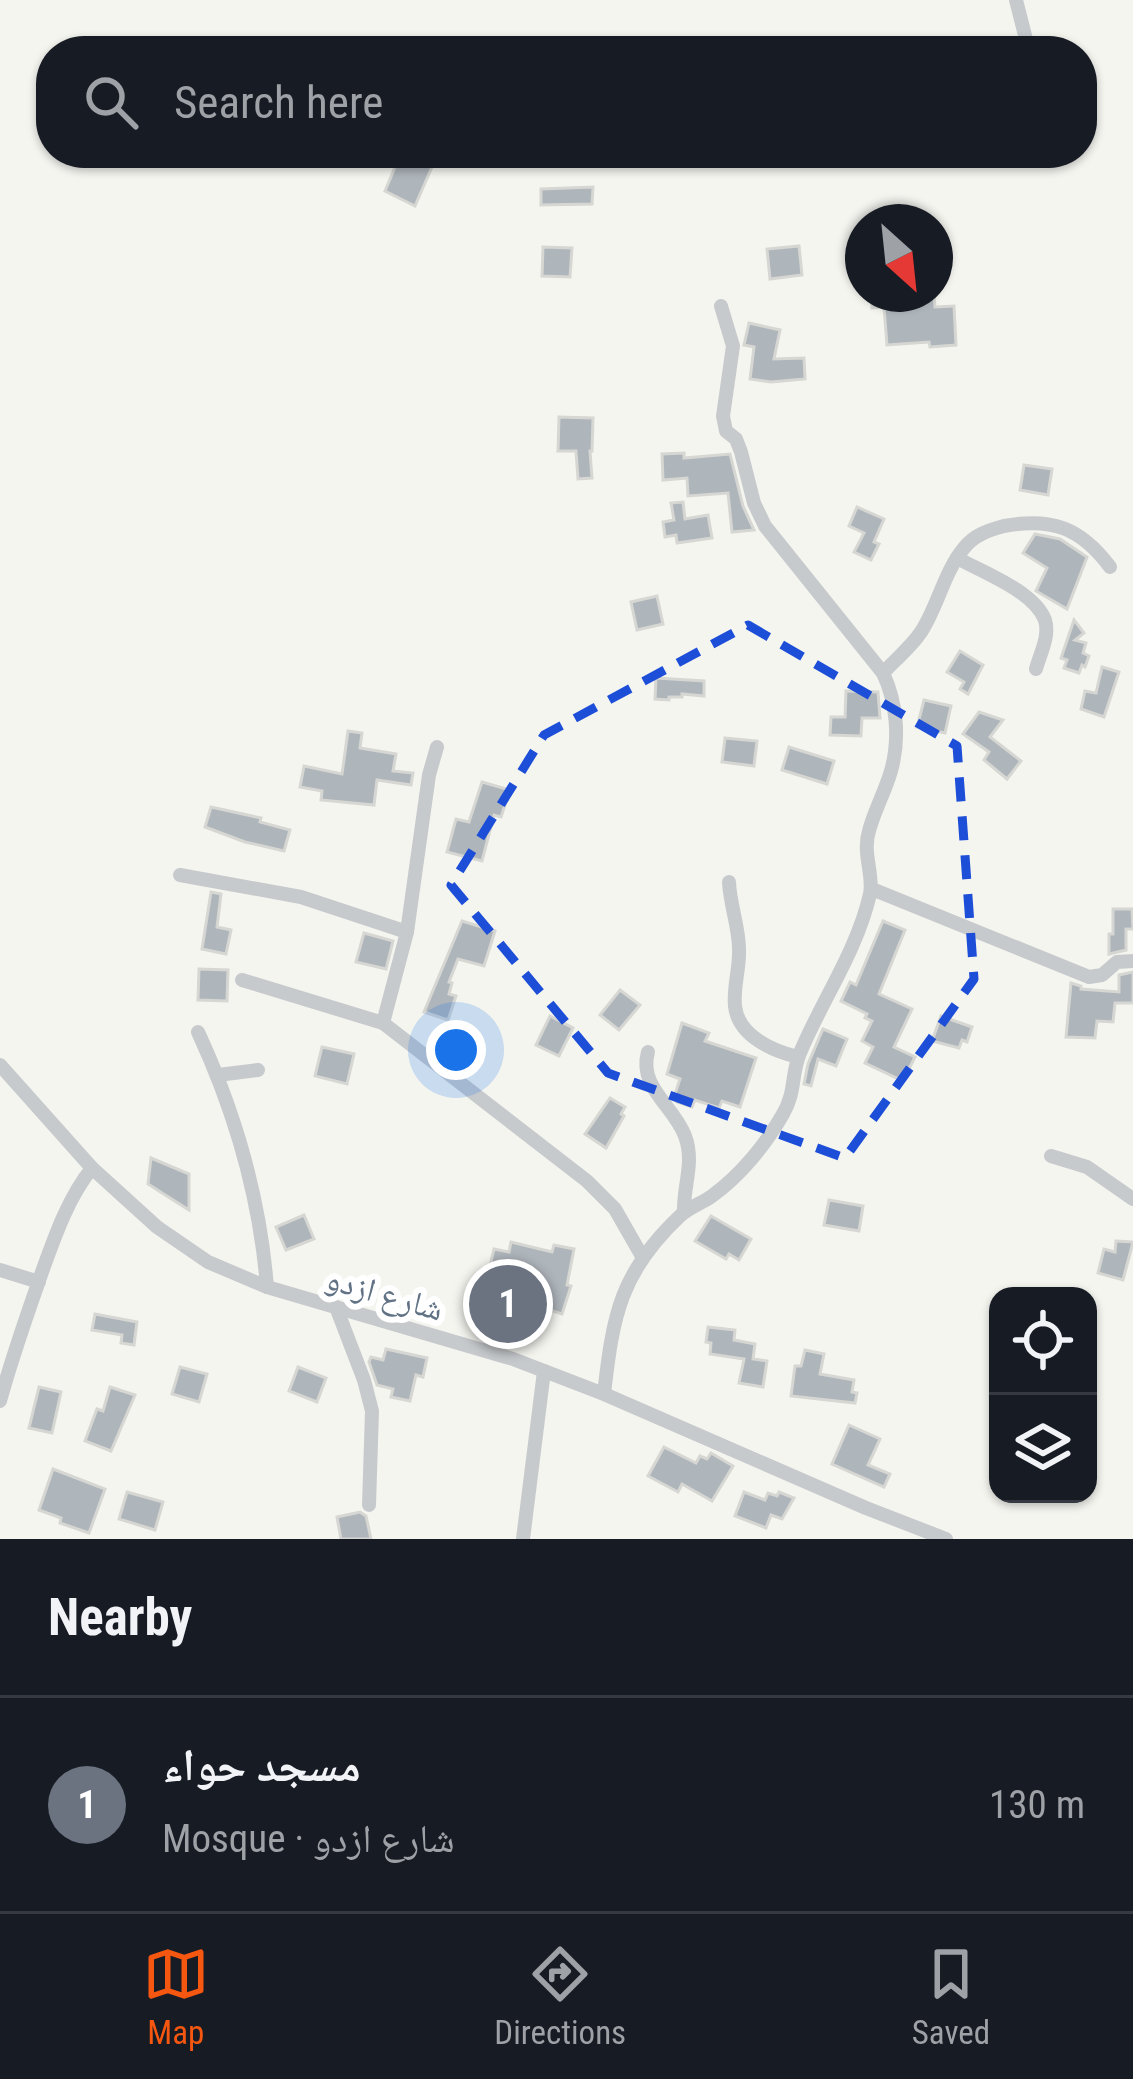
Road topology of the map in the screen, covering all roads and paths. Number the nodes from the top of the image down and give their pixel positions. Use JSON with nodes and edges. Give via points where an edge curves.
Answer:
{"nodes":[{"id":1,"x":1016,"y":0,"type":"edge"},
{"id":2,"x":1025,"y":36,"type":"edge"},
{"id":3,"x":721,"y":306,"type":"dead end"},
{"id":4,"x":957,"y":558,"type":"junction"},
{"id":5,"x":1110,"y":567,"type":"dead end"},
{"id":6,"x":1036,"y":669,"type":"dead end"},
{"id":7,"x":883,"y":673,"type":"junction"},
{"id":8,"x":437,"y":748,"type":"dead end"},
{"id":9,"x":180,"y":875,"type":"dead end"},
{"id":10,"x":729,"y":883,"type":"dead end"},
{"id":11,"x":872,"y":890,"type":"junction"},
{"id":12,"x":406,"y":932,"type":"junction"},
{"id":13,"x":1133,"y":961,"type":"edge"},
{"id":14,"x":242,"y":980,"type":"dead end"},
{"id":15,"x":383,"y":1023,"type":"junction"},
{"id":16,"x":197,"y":1032,"type":"dead end"},
{"id":17,"x":648,"y":1052,"type":"dead end"},
{"id":18,"x":798,"y":1057,"type":"junction"},
{"id":19,"x":0,"y":1065,"type":"edge"},
{"id":20,"x":258,"y":1070,"type":"dead end"},
{"id":21,"x":218,"y":1075,"type":"junction"},
{"id":22,"x":1051,"y":1156,"type":"dead end"},
{"id":23,"x":92,"y":1168,"type":"junction"},
{"id":24,"x":1133,"y":1199,"type":"edge"},
{"id":25,"x":684,"y":1212,"type":"junction"},
{"id":26,"x":643,"y":1258,"type":"junction"},
{"id":27,"x":0,"y":1270,"type":"edge"},
{"id":28,"x":39,"y":1282,"type":"junction"},
{"id":29,"x":267,"y":1287,"type":"junction"},
{"id":30,"x":336,"y":1307,"type":"junction"},
{"id":31,"x":544,"y":1371,"type":"junction"},
{"id":32,"x":604,"y":1394,"type":"junction"},
{"id":33,"x":0,"y":1401,"type":"edge"},
{"id":34,"x":369,"y":1505,"type":"dead end"},
{"id":35,"x":524,"y":1539,"type":"edge"},
{"id":36,"x":946,"y":1539,"type":"edge"}],
"edges":[{"from":1,"to":2,"type":"street"},
{"from":3,"to":7,"type":"street","via":[[733,346],[723,416],[754,503]]},
{"from":4,"to":5,"type":"street","via":[[987,530],[1053,524],[1078,534]]},
{"from":4,"to":6,"type":"street","via":[[1036,607],[1046,636]]},
{"from":4,"to":7,"type":"street","via":[[920,633]]},
{"from":7,"to":11,"type":"street","via":[[896,749],[867,836]]},
{"from":8,"to":12,"type":"street"},
{"from":9,"to":12,"type":"street","via":[[301,897]]},
{"from":10,"to":18,"type":"street","via":[[740,946],[739,1022],[765,1046]]},
{"from":11,"to":13,"type":"street","via":[[1089,977]]},
{"from":11,"to":18,"type":"street"},
{"from":12,"to":15,"type":"street"},
{"from":14,"to":15,"type":"street"},
{"from":15,"to":26,"type":"street","via":[[587,1180]]},
{"from":16,"to":21,"type":"street"},
{"from":17,"to":25,"type":"street","via":[[650,1084],[688,1148]]},
{"from":18,"to":25,"type":"street","via":[[794,1092],[756,1154]]},
{"from":19,"to":23,"type":"street","name":"شارع ازدو"},
{"from":20,"to":21,"type":"street"},
{"from":21,"to":29,"type":"street","via":[[259,1213]]},
{"from":22,"to":24,"type":"street","via":[[1088,1167]]},
{"from":23,"to":28,"type":"street","via":[[76,1188]]},
{"from":23,"to":29,"type":"street","name":"شارع ازدو","via":[[208,1262]]},
{"from":25,"to":26,"type":"street"},
{"from":26,"to":32,"type":"street","via":[[615,1319]]},
{"from":27,"to":28,"type":"street"},
{"from":28,"to":33,"type":"street"},
{"from":29,"to":30,"type":"street","name":"شارع ازدو"},
{"from":30,"to":31,"type":"street","name":"شارع ازدو"},
{"from":30,"to":34,"type":"street","via":[[371,1411]]},
{"from":31,"to":32,"type":"street","name":"شارع ازدو"},
{"from":31,"to":35,"type":"street"},
{"from":32,"to":36,"type":"street","name":"شارع ازدو"}]}
